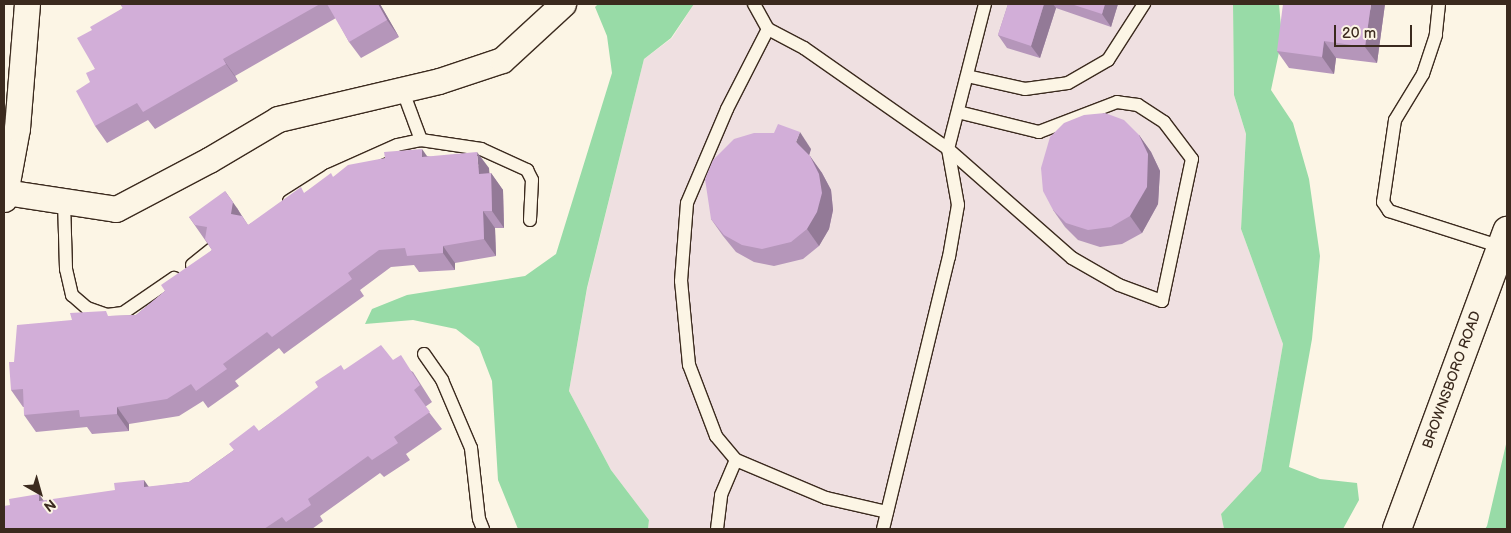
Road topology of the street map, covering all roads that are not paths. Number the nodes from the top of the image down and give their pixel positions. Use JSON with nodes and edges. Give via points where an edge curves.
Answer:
{"nodes":[{"id":1,"x":27,"y":4,"type":"edge"},
{"id":2,"x":563,"y":4,"type":"edge"},
{"id":3,"x":754,"y":4,"type":"edge"},
{"id":4,"x":985,"y":4,"type":"edge"},
{"id":5,"x":1144,"y":4,"type":"edge"},
{"id":6,"x":1439,"y":4,"type":"edge"},
{"id":7,"x":768,"y":29,"type":"junction"},
{"id":8,"x":966,"y":76,"type":"junction"},
{"id":9,"x":402,"y":90,"type":"junction"},
{"id":10,"x":958,"y":112,"type":"junction"},
{"id":11,"x":421,"y":140,"type":"junction"},
{"id":12,"x":948,"y":150,"type":"junction"},
{"id":13,"x":5,"y":195,"type":"edge"},
{"id":14,"x":64,"y":201,"type":"junction"},
{"id":15,"x":274,"y":211,"type":"edge"},
{"id":16,"x":530,"y":220,"type":"dead end"},
{"id":17,"x":1504,"y":239,"type":"edge"},
{"id":18,"x":212,"y":249,"type":"edge"},
{"id":19,"x":424,"y":354,"type":"dead end"},
{"id":20,"x":736,"y":460,"type":"junction"},
{"id":21,"x":887,"y":512,"type":"junction"},
{"id":22,"x":483,"y":529,"type":"edge"},
{"id":23,"x":717,"y":529,"type":"edge"},
{"id":24,"x":883,"y":529,"type":"edge"},
{"id":25,"x":1397,"y":529,"type":"edge"}],
"edges":[{"from":1,"to":13,"type":"street","via":[[17,128]]},
{"from":2,"to":9,"type":"street","via":[[502,60]]},
{"from":3,"to":7,"type":"lane"},
{"from":4,"to":8,"type":"lane"},
{"from":5,"to":8,"type":"lane","via":[[1108,60],[1068,83],[1025,89]]},
{"from":6,"to":17,"type":"lane","via":[[1436,35],[1423,74],[1395,120],[1383,202],[1389,211]]},
{"from":7,"to":12,"type":"lane","via":[[804,48]]},
{"from":7,"to":20,"type":"lane","via":[[727,109],[687,203],[681,281],[689,365],[716,436]]},
{"from":8,"to":10,"type":"lane"},
{"from":9,"to":11,"type":"lane"},
{"from":9,"to":14,"type":"street","via":[[278,119],[116,209]]},
{"from":10,"to":12,"type":"lane"},
{"from":10,"to":12,"type":"lane","via":[[1039,132],[1117,102],[1138,105],[1164,122],[1192,159],[1162,301],[1119,285],[1072,258]]},
{"from":11,"to":15,"type":"lane","via":[[396,145],[330,175]]},
{"from":11,"to":16,"type":"lane","via":[[481,149],[527,170],[532,180]]},
{"from":12,"to":21,"type":"lane","via":[[958,205],[949,257]]},
{"from":13,"to":14,"type":"street"},
{"from":14,"to":18,"type":"lane","via":[[66,269],[72,295],[87,308],[107,315],[123,313],[148,299]]},
{"from":17,"to":25,"type":"main road","name":"BROWNSBORO ROAD"},
{"from":19,"to":22,"type":"lane","via":[[442,380],[471,448]]},
{"from":20,"to":21,"type":"lane","via":[[826,498]]},
{"from":20,"to":23,"type":"lane","via":[[721,495]]},
{"from":21,"to":24,"type":"lane"}]}
